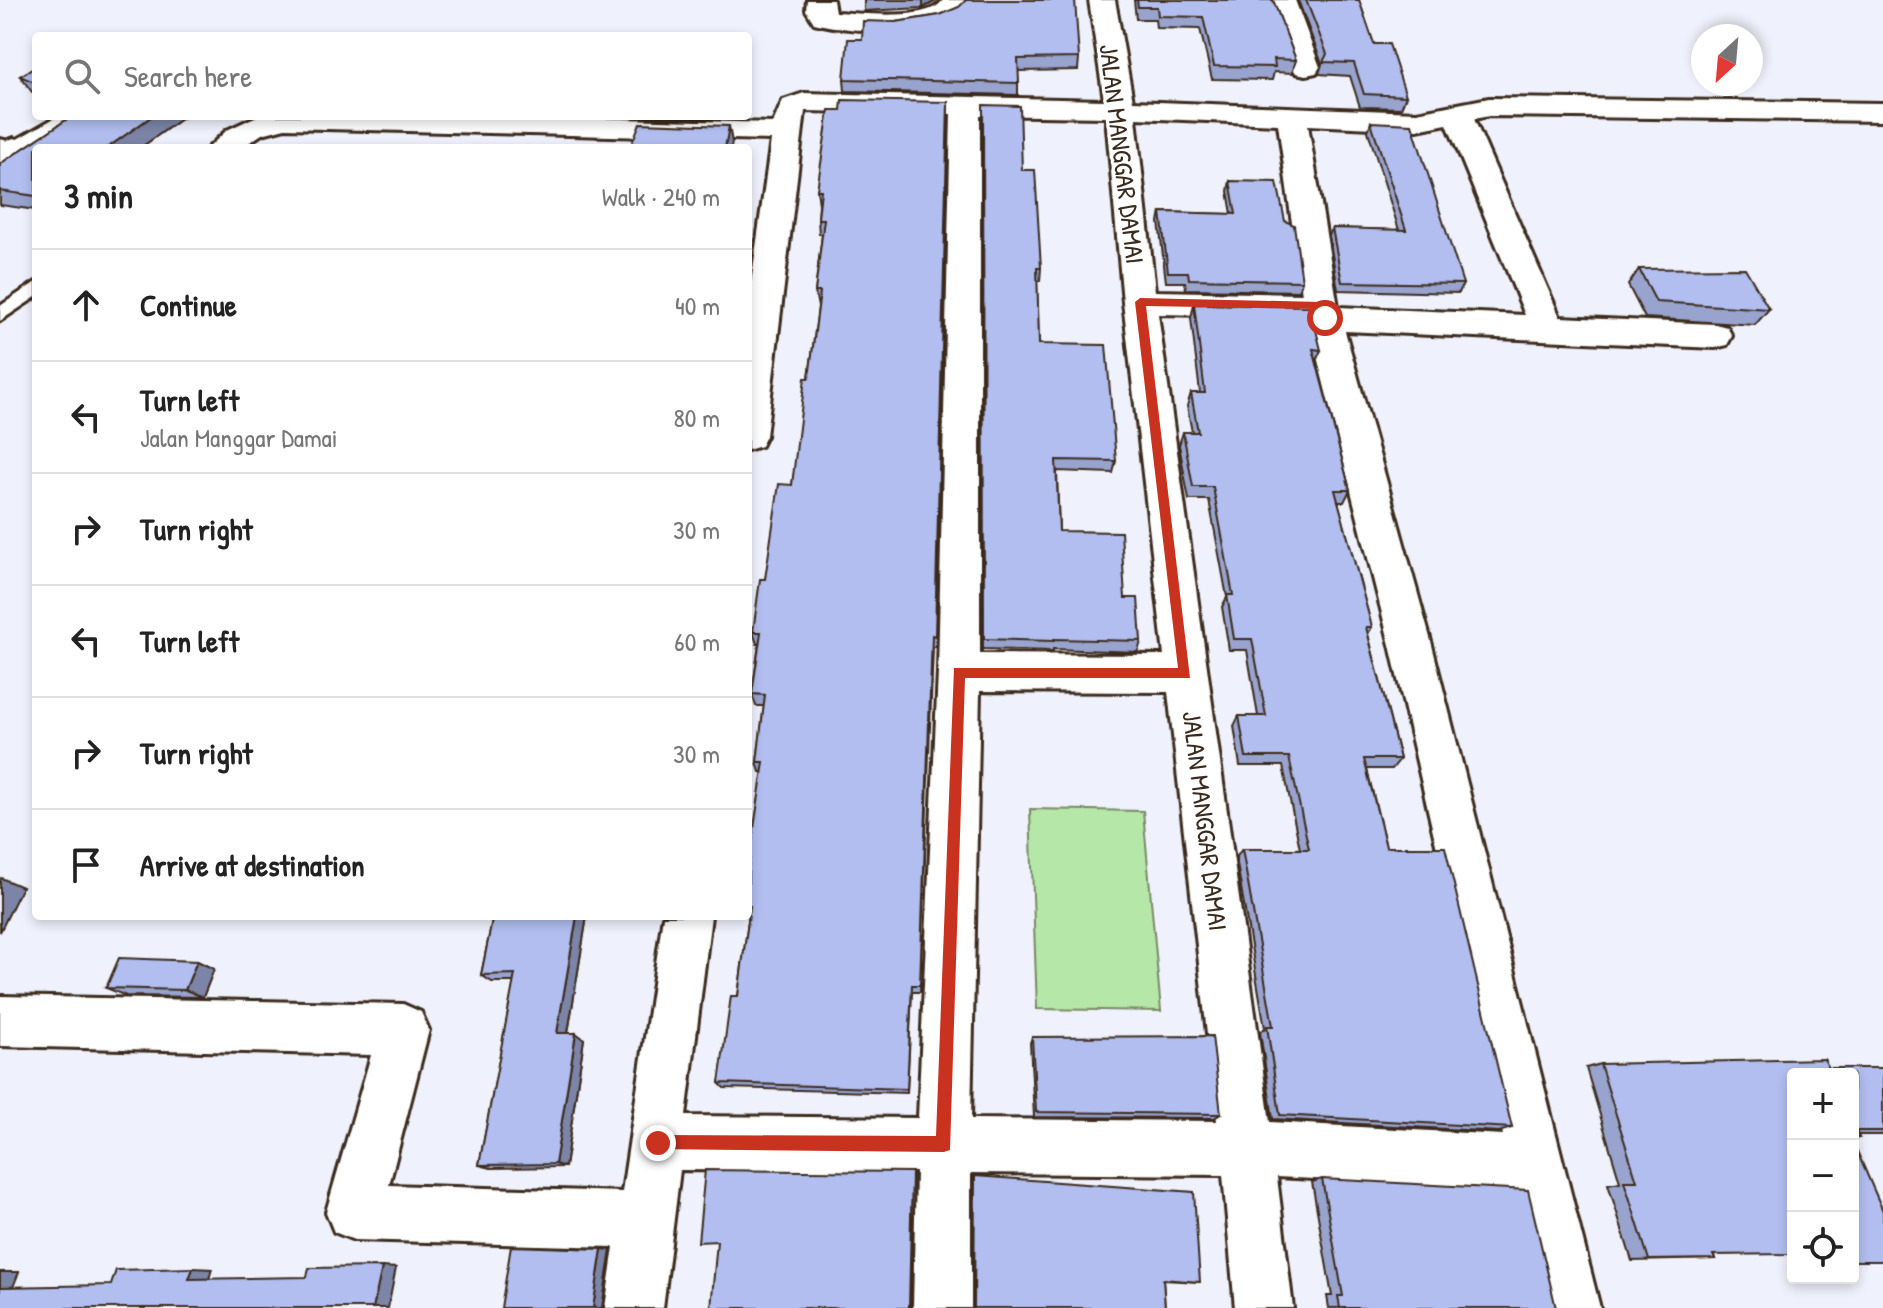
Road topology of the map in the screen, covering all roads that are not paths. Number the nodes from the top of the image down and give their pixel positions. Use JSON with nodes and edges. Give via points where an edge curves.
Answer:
{"nodes":[{"id":1,"x":820,"y":0,"type":"edge"},
{"id":2,"x":956,"y":0,"type":"edge"},
{"id":3,"x":1102,"y":0,"type":"edge"},
{"id":4,"x":1282,"y":0,"type":"edge"},
{"id":5,"x":1306,"y":67,"type":"dead end"},
{"id":6,"x":966,"y":106,"type":"junction"},
{"id":7,"x":1120,"y":109,"type":"junction"},
{"id":8,"x":1883,"y":112,"type":"edge"},
{"id":9,"x":1457,"y":113,"type":"junction"},
{"id":10,"x":1292,"y":117,"type":"junction"},
{"id":11,"x":63,"y":120,"type":"edge"},
{"id":12,"x":274,"y":120,"type":"edge"},
{"id":13,"x":324,"y":120,"type":"edge"},
{"id":14,"x":786,"y":132,"type":"junction"},
{"id":15,"x":228,"y":144,"type":"edge"},
{"id":16,"x":13,"y":151,"type":"edge"},
{"id":17,"x":32,"y":291,"type":"edge"},
{"id":18,"x":1140,"y":302,"type":"junction"},
{"id":19,"x":1323,"y":312,"type":"junction"},
{"id":20,"x":0,"y":315,"type":"edge"},
{"id":21,"x":1548,"y":329,"type":"junction"},
{"id":22,"x":1715,"y":336,"type":"dead end"},
{"id":23,"x":752,"y":404,"type":"edge"},
{"id":24,"x":959,"y":672,"type":"junction"},
{"id":25,"x":1186,"y":674,"type":"junction"},
{"id":26,"x":686,"y":920,"type":"edge"},
{"id":27,"x":0,"y":1021,"type":"edge"},
{"id":28,"x":658,"y":1143,"type":"junction"},
{"id":29,"x":944,"y":1144,"type":"junction"},
{"id":30,"x":1247,"y":1148,"type":"junction"},
{"id":31,"x":1535,"y":1164,"type":"junction"},
{"id":32,"x":647,"y":1220,"type":"junction"},
{"id":33,"x":634,"y":1308,"type":"edge"},
{"id":34,"x":942,"y":1308,"type":"edge"},
{"id":35,"x":1264,"y":1308,"type":"edge"},
{"id":36,"x":1571,"y":1308,"type":"edge"}],
"edges":[{"from":1,"to":2,"type":"street","via":[[823,17],[835,20],[927,21],[945,16]]},
{"from":3,"to":7,"type":"street","name":"JALAN MANGGAR DAMAI"},
{"from":4,"to":5,"type":"street"},
{"from":6,"to":7,"type":"street"},
{"from":6,"to":14,"type":"street","via":[[804,102],[793,106]]},
{"from":6,"to":24,"type":"street"},
{"from":7,"to":10,"type":"street"},
{"from":7,"to":18,"type":"street","name":"JALAN MANGGAR DAMAI"},
{"from":8,"to":9,"type":"street","via":[[1489,107]]},
{"from":9,"to":10,"type":"street","via":[[1417,121]]},
{"from":9,"to":21,"type":"street"},
{"from":10,"to":19,"type":"street"},
{"from":11,"to":16,"type":"lane"},
{"from":12,"to":15,"type":"street","via":[[248,128]]},
{"from":13,"to":14,"type":"street"},
{"from":14,"to":23,"type":"street"},
{"from":17,"to":20,"type":"lane"},
{"from":18,"to":19,"type":"street"},
{"from":18,"to":25,"type":"street","name":"JALAN MANGGAR DAMAI"},
{"from":19,"to":21,"type":"street"},
{"from":19,"to":31,"type":"street","via":[[1411,645]]},
{"from":21,"to":22,"type":"street"},
{"from":24,"to":25,"type":"street"},
{"from":24,"to":29,"type":"street"},
{"from":25,"to":30,"type":"street","name":"JALAN MANGGAR DAMAI"},
{"from":26,"to":28,"type":"street"},
{"from":27,"to":32,"type":"street","via":[[403,1030],[354,1212]]},
{"from":28,"to":29,"type":"street"},
{"from":28,"to":32,"type":"street"},
{"from":29,"to":30,"type":"street"},
{"from":29,"to":34,"type":"street"},
{"from":30,"to":31,"type":"street"},
{"from":30,"to":35,"type":"street","name":"JALAN MANGGAR DAMAI"},
{"from":31,"to":36,"type":"street"},
{"from":32,"to":33,"type":"street"}]}
